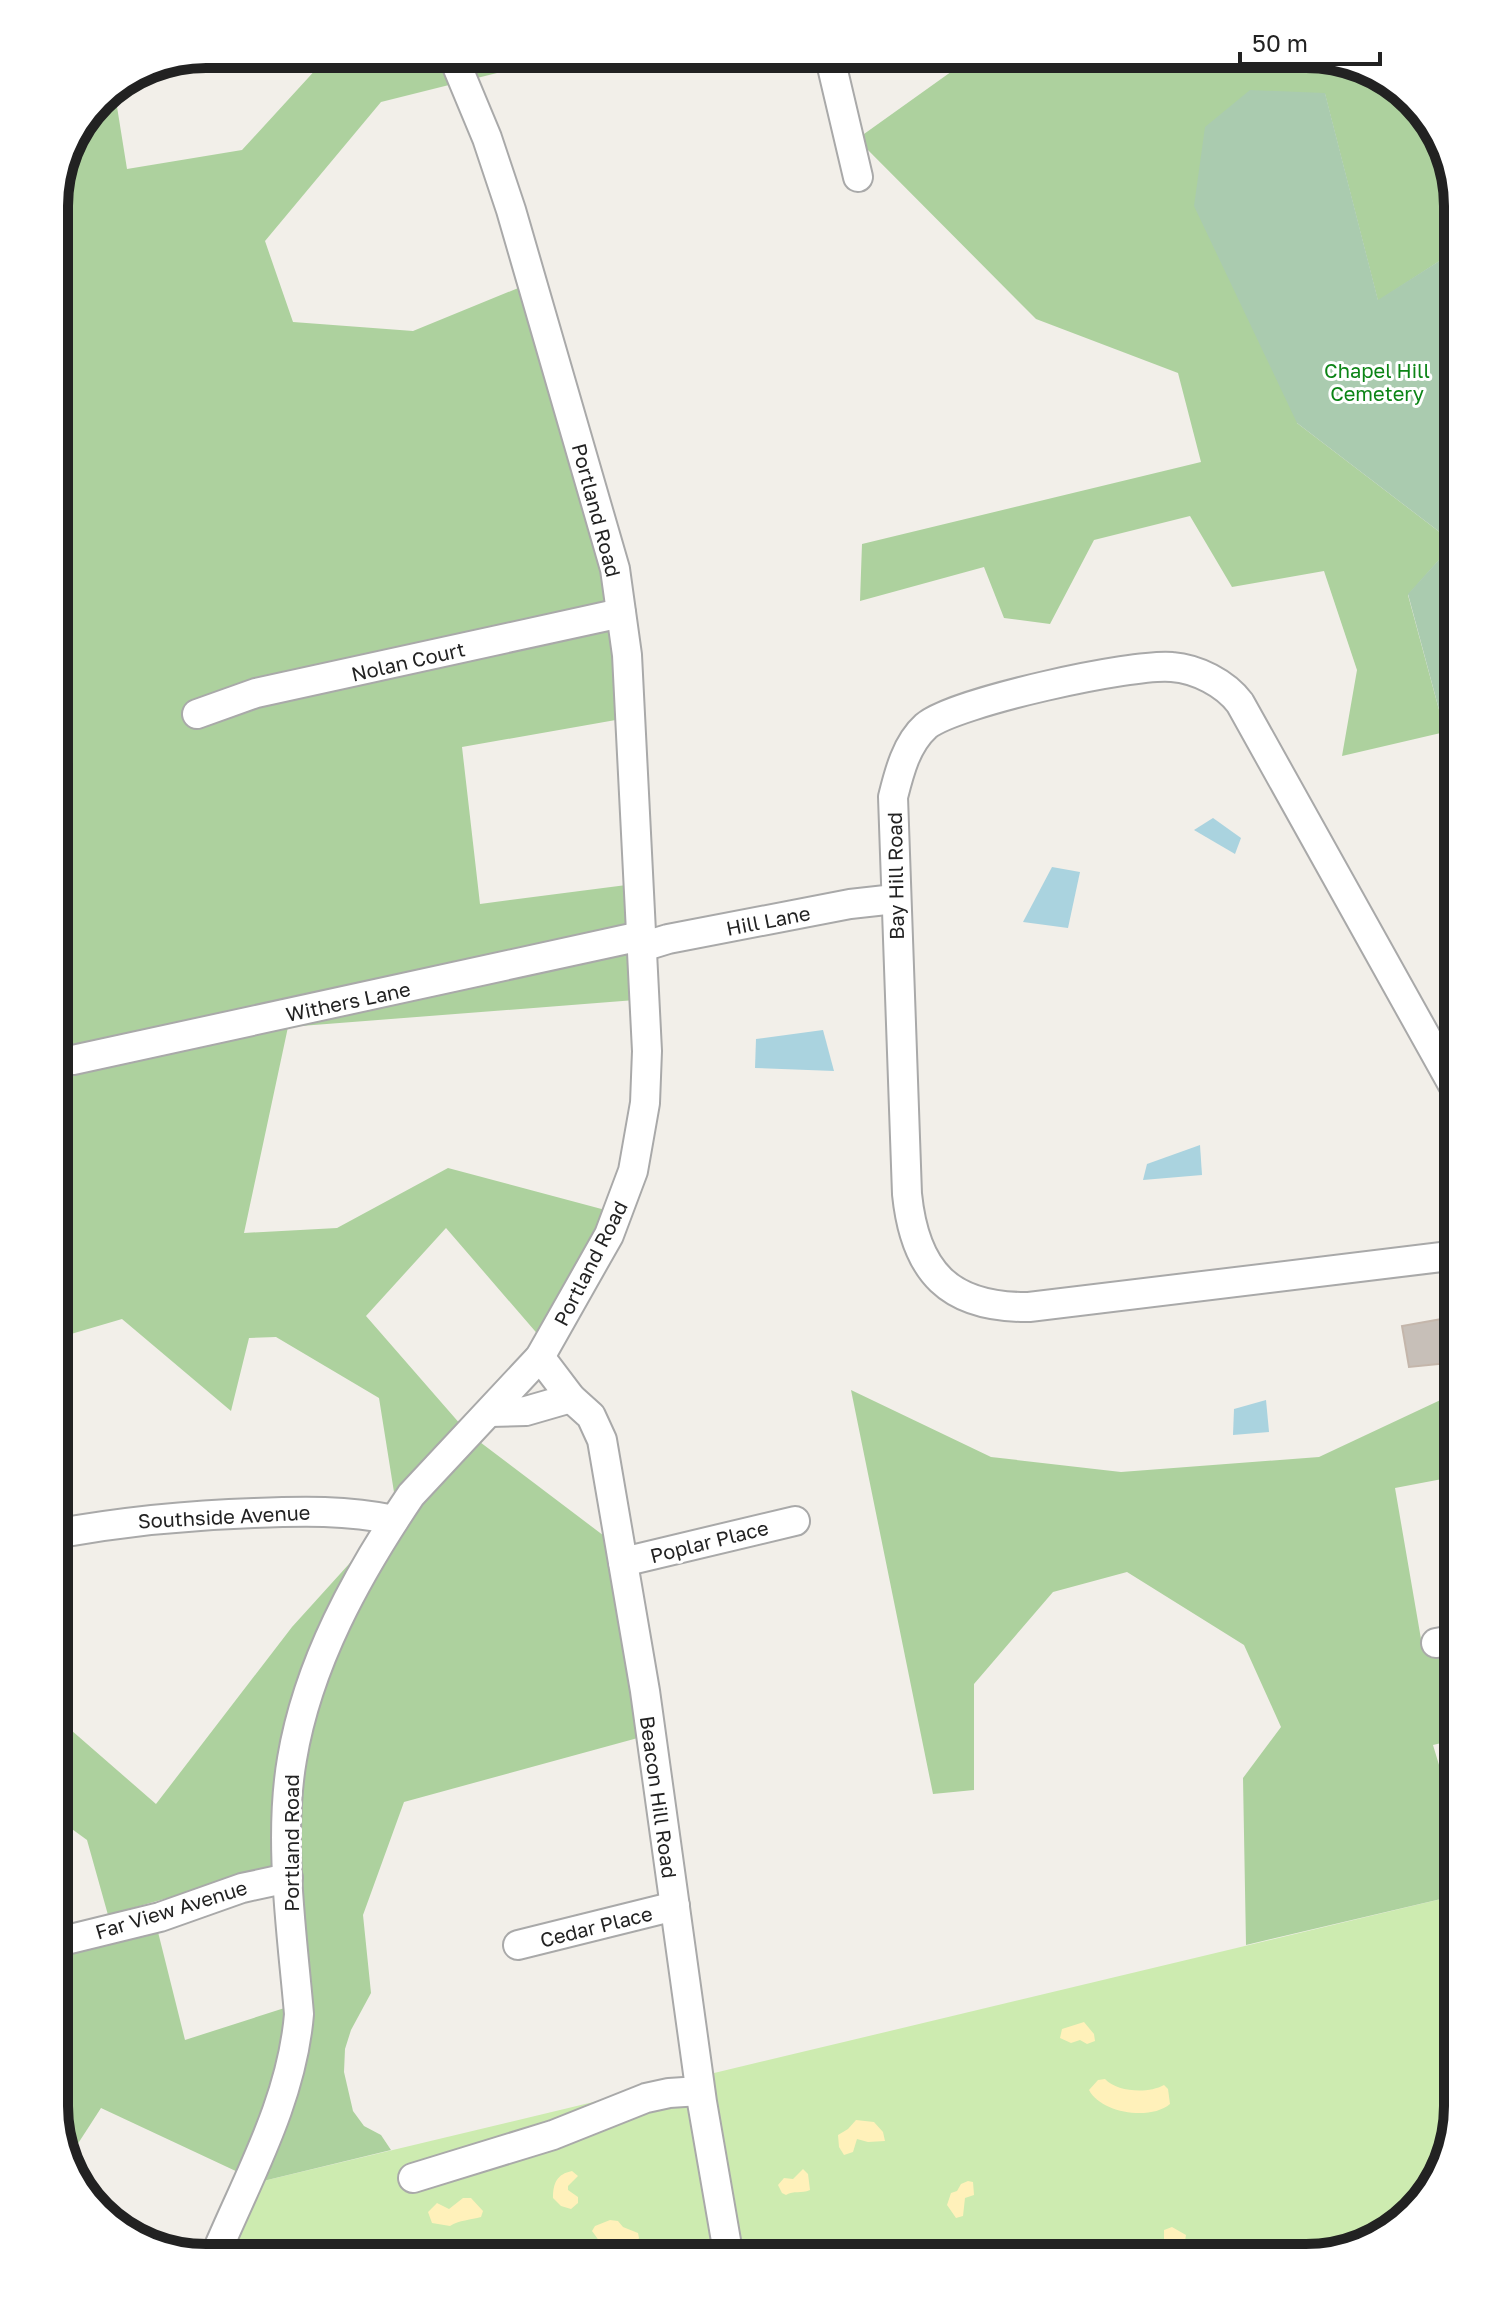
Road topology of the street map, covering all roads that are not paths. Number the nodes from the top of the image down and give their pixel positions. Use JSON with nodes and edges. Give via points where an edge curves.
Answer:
{"nodes":[{"id":1,"x":458,"y":68,"type":"edge"},
{"id":2,"x":832,"y":68,"type":"edge"},
{"id":3,"x":858,"y":177,"type":"dead end"},
{"id":4,"x":621,"y":613,"type":"junction"},
{"id":5,"x":197,"y":714,"type":"dead end"},
{"id":6,"x":895,"y":899,"type":"junction"},
{"id":7,"x":642,"y":942,"type":"junction"},
{"id":8,"x":68,"y":1060,"type":"edge"},
{"id":9,"x":1444,"y":1069,"type":"edge"},
{"id":10,"x":1444,"y":1257,"type":"edge"},
{"id":11,"x":540,"y":1357,"type":"junction"},
{"id":12,"x":571,"y":1398,"type":"junction"},
{"id":13,"x":490,"y":1412,"type":"junction"},
{"id":14,"x":394,"y":1520,"type":"junction"},
{"id":15,"x":795,"y":1521,"type":"dead end"},
{"id":16,"x":68,"y":1532,"type":"edge"},
{"id":17,"x":623,"y":1562,"type":"junction"},
{"id":18,"x":288,"y":1878,"type":"junction"},
{"id":19,"x":675,"y":1906,"type":"junction"},
{"id":20,"x":68,"y":1940,"type":"edge"},
{"id":21,"x":518,"y":1945,"type":"dead end"},
{"id":22,"x":700,"y":2091,"type":"junction"},
{"id":23,"x":413,"y":2178,"type":"dead end"},
{"id":24,"x":220,"y":2244,"type":"edge"},
{"id":25,"x":727,"y":2244,"type":"edge"}],
"edges":[{"from":1,"to":4,"type":"street","name":"Portland Road","via":[[511,210],[609,545]]},
{"from":2,"to":3,"type":"street"},
{"from":4,"to":5,"type":"street","name":"Nolan Court","via":[[256,693]]},
{"from":4,"to":7,"type":"street","name":"Portland Road"},
{"from":6,"to":7,"type":"street","name":"Hill Lane"},
{"from":6,"to":9,"type":"street","name":"Bay Hill Road","via":[[893,797],[908,751],[928,725],[988,700],[1116,672],[1165,666],[1193,671],[1240,703]]},
{"from":6,"to":10,"type":"street","name":"Bay Hill Road","via":[[910,1220],[929,1266],[962,1295],[980,1303],[1029,1307]]},
{"from":7,"to":8,"type":"street","name":"Withers Lane"},
{"from":7,"to":11,"type":"street","name":"Portland Road","via":[[646,1090],[633,1171],[609,1235]]},
{"from":11,"to":12,"type":"street","name":"Beacon Hill Road"},
{"from":11,"to":13,"type":"street","name":"Portland Road"},
{"from":12,"to":13,"type":"street","via":[[526,1411]]},
{"from":12,"to":17,"type":"street","name":"Beacon Hill Road","via":[[591,1416],[602,1440]]},
{"from":13,"to":14,"type":"street","name":"Portland Road"},
{"from":14,"to":16,"type":"street","name":"Southside Avenue","via":[[340,1512],[184,1515]]},
{"from":14,"to":18,"type":"street","name":"Portland Road","via":[[329,1636],[303,1706],[291,1760]]},
{"from":15,"to":17,"type":"street","name":"Poplar Place"},
{"from":17,"to":19,"type":"street","name":"Beacon Hill Road"},
{"from":18,"to":20,"type":"street","name":"Far View Avenue"},
{"from":18,"to":24,"type":"street","name":"Portland Road","via":[[299,2014],[291,2068]]},
{"from":19,"to":21,"type":"street","name":"Cedar Place"},
{"from":19,"to":22,"type":"street","name":"Beacon Hill Road"},
{"from":22,"to":23,"type":"street","via":[[646,2098],[553,2135]]},
{"from":22,"to":25,"type":"street","name":"Beacon Hill Road"}]}
